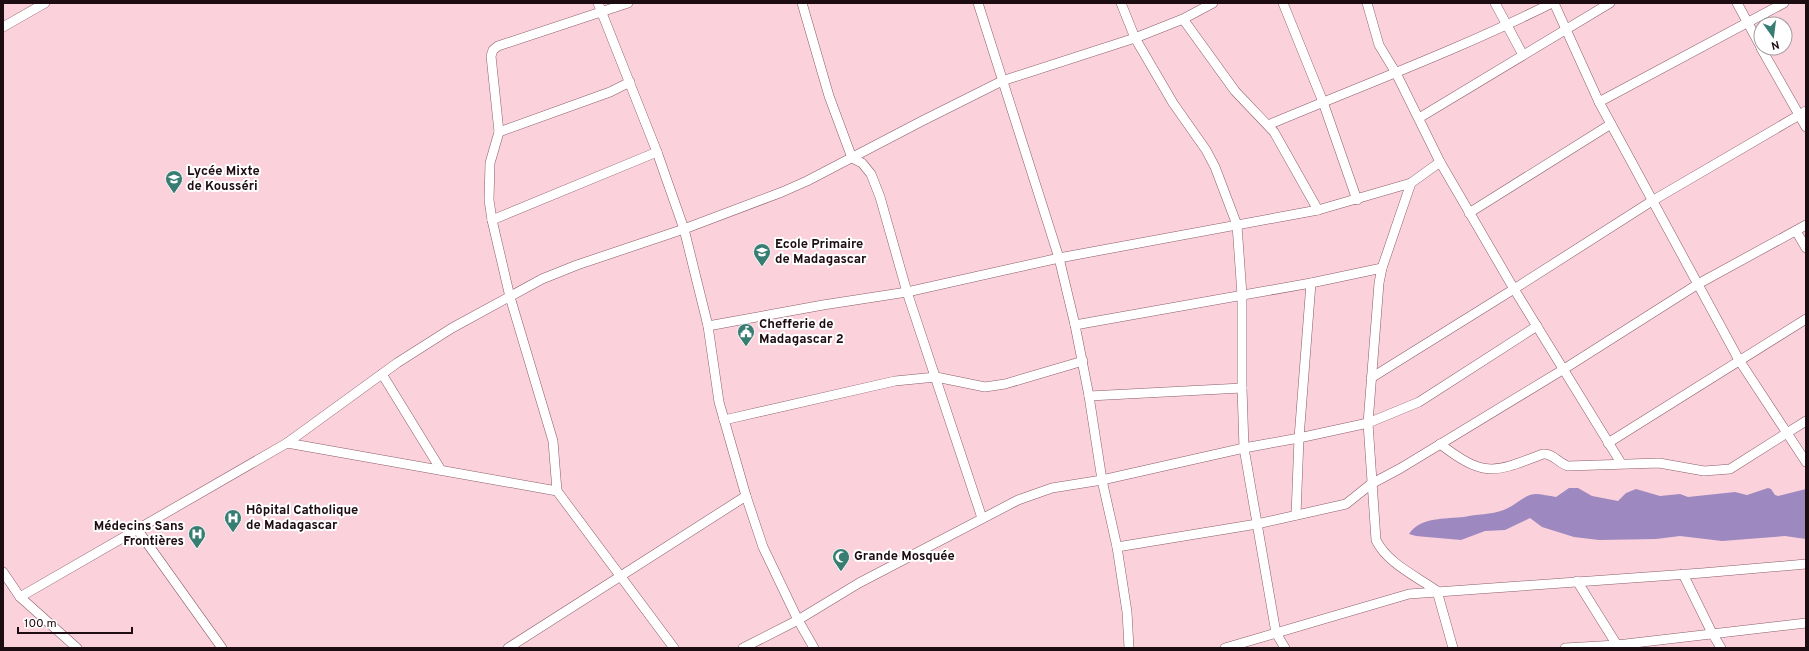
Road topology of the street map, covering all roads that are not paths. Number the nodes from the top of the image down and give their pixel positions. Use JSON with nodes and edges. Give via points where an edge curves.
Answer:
{"nodes":[{"id":1,"x":45,"y":3,"type":"edge"},
{"id":2,"x":628,"y":3,"type":"edge"},
{"id":3,"x":802,"y":3,"type":"edge"},
{"id":4,"x":978,"y":3,"type":"edge"},
{"id":5,"x":1121,"y":3,"type":"edge"},
{"id":6,"x":1213,"y":3,"type":"edge"},
{"id":7,"x":1283,"y":3,"type":"edge"},
{"id":8,"x":1367,"y":3,"type":"edge"},
{"id":9,"x":1495,"y":3,"type":"edge"},
{"id":10,"x":1553,"y":3,"type":"edge"},
{"id":11,"x":1610,"y":3,"type":"edge"},
{"id":12,"x":1737,"y":3,"type":"edge"},
{"id":13,"x":1784,"y":3,"type":"edge"},
{"id":14,"x":36,"y":6,"type":"edge"},
{"id":15,"x":601,"y":7,"type":"edge"},
{"id":16,"x":1183,"y":19,"type":"junction"},
{"id":17,"x":1747,"y":22,"type":"junction"},
{"id":18,"x":1508,"y":25,"type":"junction"},
{"id":19,"x":3,"y":27,"type":"edge"},
{"id":20,"x":1565,"y":29,"type":"junction"},
{"id":21,"x":1753,"y":33,"type":"edge"},
{"id":22,"x":1135,"y":38,"type":"junction"},
{"id":23,"x":1523,"y":55,"type":"junction"},
{"id":24,"x":1766,"y":56,"type":"edge"},
{"id":25,"x":1396,"y":73,"type":"junction"},
{"id":26,"x":1002,"y":81,"type":"junction"},
{"id":27,"x":630,"y":82,"type":"junction"},
{"id":28,"x":1323,"y":102,"type":"junction"},
{"id":29,"x":1599,"y":102,"type":"junction"},
{"id":30,"x":1802,"y":113,"type":"edge"},
{"id":31,"x":1419,"y":118,"type":"junction"},
{"id":32,"x":1611,"y":124,"type":"junction"},
{"id":33,"x":1268,"y":125,"type":"junction"},
{"id":34,"x":1806,"y":127,"type":"edge"},
{"id":35,"x":499,"y":132,"type":"junction"},
{"id":36,"x":657,"y":152,"type":"junction"},
{"id":37,"x":852,"y":158,"type":"junction"},
{"id":38,"x":1440,"y":162,"type":"junction"},
{"id":39,"x":1411,"y":183,"type":"junction"},
{"id":40,"x":1357,"y":200,"type":"junction"},
{"id":41,"x":1652,"y":200,"type":"junction"},
{"id":42,"x":1318,"y":210,"type":"junction"},
{"id":43,"x":1469,"y":213,"type":"junction"},
{"id":44,"x":492,"y":220,"type":"junction"},
{"id":45,"x":1238,"y":225,"type":"junction"},
{"id":46,"x":1806,"y":225,"type":"edge"},
{"id":47,"x":684,"y":229,"type":"junction"},
{"id":48,"x":1796,"y":231,"type":"junction"},
{"id":49,"x":1806,"y":248,"type":"edge"},
{"id":50,"x":1059,"y":258,"type":"junction"},
{"id":51,"x":1382,"y":268,"type":"junction"},
{"id":52,"x":1311,"y":283,"type":"junction"},
{"id":53,"x":1698,"y":284,"type":"junction"},
{"id":54,"x":1514,"y":289,"type":"junction"},
{"id":55,"x":907,"y":292,"type":"junction"},
{"id":56,"x":1242,"y":295,"type":"junction"},
{"id":57,"x":510,"y":297,"type":"junction"},
{"id":58,"x":1806,"y":319,"type":"edge"},
{"id":59,"x":1075,"y":325,"type":"junction"},
{"id":60,"x":708,"y":326,"type":"junction"},
{"id":61,"x":1537,"y":326,"type":"junction"},
{"id":62,"x":1739,"y":360,"type":"junction"},
{"id":63,"x":1083,"y":361,"type":"junction"},
{"id":64,"x":1564,"y":369,"type":"junction"},
{"id":65,"x":382,"y":374,"type":"junction"},
{"id":66,"x":936,"y":377,"type":"junction"},
{"id":67,"x":1371,"y":378,"type":"junction"},
{"id":68,"x":1242,"y":388,"type":"junction"},
{"id":69,"x":1089,"y":396,"type":"junction"},
{"id":70,"x":724,"y":420,"type":"junction"},
{"id":71,"x":1806,"y":421,"type":"edge"},
{"id":72,"x":1368,"y":423,"type":"junction"},
{"id":73,"x":1788,"y":432,"type":"junction"},
{"id":74,"x":1299,"y":438,"type":"junction"},
{"id":75,"x":1608,"y":442,"type":"junction"},
{"id":76,"x":287,"y":443,"type":"junction"},
{"id":77,"x":1440,"y":444,"type":"junction"},
{"id":78,"x":1244,"y":448,"type":"junction"},
{"id":79,"x":1806,"y":462,"type":"edge"},
{"id":80,"x":1621,"y":463,"type":"junction"},
{"id":81,"x":441,"y":470,"type":"junction"},
{"id":82,"x":1102,"y":480,"type":"junction"},
{"id":83,"x":1371,"y":484,"type":"junction"},
{"id":84,"x":557,"y":491,"type":"junction"},
{"id":85,"x":746,"y":496,"type":"junction"},
{"id":86,"x":1296,"y":515,"type":"junction"},
{"id":87,"x":982,"y":518,"type":"junction"},
{"id":88,"x":1257,"y":524,"type":"junction"},
{"id":89,"x":137,"y":529,"type":"junction"},
{"id":90,"x":1117,"y":547,"type":"junction"},
{"id":91,"x":1806,"y":564,"type":"edge"},
{"id":92,"x":3,"y":572,"type":"edge"},
{"id":93,"x":1683,"y":574,"type":"junction"},
{"id":94,"x":621,"y":575,"type":"junction"},
{"id":95,"x":1577,"y":581,"type":"junction"},
{"id":96,"x":1437,"y":591,"type":"junction"},
{"id":97,"x":20,"y":597,"type":"junction"},
{"id":98,"x":798,"y":620,"type":"junction"},
{"id":99,"x":1806,"y":623,"type":"edge"},
{"id":100,"x":1276,"y":633,"type":"junction"},
{"id":101,"x":1712,"y":633,"type":"junction"},
{"id":102,"x":1617,"y":645,"type":"junction"},
{"id":103,"x":77,"y":648,"type":"edge"},
{"id":104,"x":222,"y":648,"type":"edge"},
{"id":105,"x":508,"y":648,"type":"edge"},
{"id":106,"x":674,"y":648,"type":"edge"},
{"id":107,"x":743,"y":648,"type":"edge"},
{"id":108,"x":814,"y":648,"type":"edge"},
{"id":109,"x":1129,"y":648,"type":"edge"},
{"id":110,"x":1225,"y":648,"type":"edge"},
{"id":111,"x":1285,"y":648,"type":"edge"},
{"id":112,"x":1453,"y":648,"type":"edge"},
{"id":113,"x":1565,"y":648,"type":"edge"},
{"id":114,"x":1721,"y":648,"type":"edge"}],
"edges":[{"from":1,"to":14,"type":"street"},
{"from":2,"to":15,"type":"street"},
{"from":3,"to":37,"type":"street","via":[[829,96]]},
{"from":4,"to":26,"type":"street"},
{"from":5,"to":22,"type":"street"},
{"from":6,"to":16,"type":"street"},
{"from":7,"to":28,"type":"street"},
{"from":8,"to":25,"type":"street","via":[[1378,45]]},
{"from":9,"to":18,"type":"street"},
{"from":10,"to":18,"type":"street"},
{"from":10,"to":20,"type":"street"},
{"from":11,"to":20,"type":"street"},
{"from":12,"to":17,"type":"street"},
{"from":13,"to":17,"type":"street"},
{"from":14,"to":19,"type":"street"},
{"from":15,"to":27,"type":"street"},
{"from":15,"to":35,"type":"street","via":[[493,50],[490,56]]},
{"from":16,"to":22,"type":"street"},
{"from":16,"to":33,"type":"street","via":[[1235,91]]},
{"from":17,"to":21,"type":"street"},
{"from":17,"to":29,"type":"street"},
{"from":18,"to":23,"type":"street"},
{"from":18,"to":25,"type":"street"},
{"from":20,"to":23,"type":"street"},
{"from":20,"to":29,"type":"street"},
{"from":22,"to":26,"type":"street"},
{"from":22,"to":45,"type":"street","via":[[1173,103],[1206,150]]},
{"from":23,"to":31,"type":"street"},
{"from":24,"to":30,"type":"street"},
{"from":25,"to":28,"type":"street"},
{"from":25,"to":31,"type":"street"},
{"from":26,"to":37,"type":"street"},
{"from":26,"to":50,"type":"street"},
{"from":27,"to":35,"type":"street","via":[[610,92]]},
{"from":27,"to":36,"type":"street"},
{"from":28,"to":33,"type":"street"},
{"from":28,"to":40,"type":"street"},
{"from":29,"to":32,"type":"street"},
{"from":30,"to":34,"type":"street"},
{"from":30,"to":41,"type":"street"},
{"from":31,"to":38,"type":"street"},
{"from":32,"to":41,"type":"street"},
{"from":32,"to":43,"type":"street"},
{"from":33,"to":42,"type":"street"},
{"from":35,"to":44,"type":"street","via":[[490,163],[489,200]]},
{"from":36,"to":44,"type":"street"},
{"from":36,"to":47,"type":"street"},
{"from":37,"to":47,"type":"street","via":[[782,192]]},
{"from":37,"to":55,"type":"street","via":[[862,163],[871,174]]},
{"from":38,"to":39,"type":"street"},
{"from":38,"to":43,"type":"street"},
{"from":39,"to":40,"type":"street"},
{"from":39,"to":51,"type":"street"},
{"from":40,"to":42,"type":"street"},
{"from":41,"to":53,"type":"street"},
{"from":41,"to":54,"type":"street"},
{"from":42,"to":45,"type":"street"},
{"from":43,"to":54,"type":"street"},
{"from":44,"to":57,"type":"street"},
{"from":45,"to":50,"type":"street"},
{"from":45,"to":56,"type":"street"},
{"from":46,"to":48,"type":"street"},
{"from":47,"to":57,"type":"street","via":[[577,265],[542,279]]},
{"from":47,"to":60,"type":"street"},
{"from":48,"to":49,"type":"street"},
{"from":48,"to":53,"type":"street"},
{"from":50,"to":55,"type":"street"},
{"from":50,"to":59,"type":"street"},
{"from":51,"to":52,"type":"street"},
{"from":51,"to":67,"type":"street"},
{"from":52,"to":56,"type":"street"},
{"from":52,"to":74,"type":"street"},
{"from":53,"to":62,"type":"street"},
{"from":53,"to":64,"type":"street"},
{"from":54,"to":61,"type":"street"},
{"from":54,"to":67,"type":"street"},
{"from":55,"to":60,"type":"street"},
{"from":55,"to":66,"type":"street"},
{"from":56,"to":59,"type":"street"},
{"from":56,"to":68,"type":"street"},
{"from":57,"to":65,"type":"street","via":[[452,328]]},
{"from":57,"to":84,"type":"street","via":[[553,441]]},
{"from":58,"to":62,"type":"street"},
{"from":59,"to":63,"type":"street"},
{"from":60,"to":70,"type":"street"},
{"from":61,"to":64,"type":"street"},
{"from":61,"to":72,"type":"street","via":[[1419,402]]},
{"from":62,"to":73,"type":"street"},
{"from":62,"to":75,"type":"street"},
{"from":63,"to":66,"type":"street","via":[[1005,384],[985,387]]},
{"from":63,"to":69,"type":"street"},
{"from":64,"to":75,"type":"street"},
{"from":64,"to":77,"type":"street"},
{"from":65,"to":76,"type":"street"},
{"from":65,"to":81,"type":"street"},
{"from":66,"to":70,"type":"street","via":[[895,381]]},
{"from":66,"to":87,"type":"street"},
{"from":67,"to":72,"type":"street"},
{"from":68,"to":69,"type":"street"},
{"from":68,"to":78,"type":"street"},
{"from":69,"to":82,"type":"street"},
{"from":70,"to":85,"type":"street"},
{"from":71,"to":73,"type":"street"},
{"from":72,"to":74,"type":"street"},
{"from":72,"to":83,"type":"street"},
{"from":73,"to":79,"type":"street"},
{"from":73,"to":80,"type":"street","via":[[1730,469],[1704,471],[1659,463]]},
{"from":74,"to":78,"type":"street"},
{"from":74,"to":86,"type":"street"},
{"from":75,"to":80,"type":"street"},
{"from":76,"to":81,"type":"street"},
{"from":76,"to":89,"type":"street"},
{"from":77,"to":80,"type":"street","via":[[1460,459],[1488,470],[1498,470],[1548,453],[1568,466]]},
{"from":77,"to":83,"type":"street"},
{"from":78,"to":82,"type":"street"},
{"from":78,"to":88,"type":"street"},
{"from":81,"to":84,"type":"street"},
{"from":82,"to":87,"type":"street","via":[[1052,488],[1018,500]]},
{"from":82,"to":90,"type":"street"},
{"from":83,"to":86,"type":"street","via":[[1346,504]]},
{"from":83,"to":96,"type":"street","via":[[1376,540],[1392,560]]},
{"from":84,"to":94,"type":"street"},
{"from":85,"to":94,"type":"street"},
{"from":85,"to":98,"type":"street","via":[[763,548]]},
{"from":86,"to":88,"type":"street"},
{"from":87,"to":98,"type":"street","via":[[859,583]]},
{"from":88,"to":90,"type":"street"},
{"from":88,"to":100,"type":"street"},
{"from":89,"to":97,"type":"street"},
{"from":89,"to":104,"type":"street"},
{"from":90,"to":109,"type":"street","via":[[1127,612]]},
{"from":91,"to":93,"type":"street"},
{"from":92,"to":97,"type":"street"},
{"from":93,"to":95,"type":"street"},
{"from":93,"to":101,"type":"street"},
{"from":94,"to":105,"type":"street"},
{"from":94,"to":106,"type":"street"},
{"from":95,"to":96,"type":"street"},
{"from":95,"to":102,"type":"street"},
{"from":96,"to":100,"type":"street","via":[[1409,594]]},
{"from":96,"to":112,"type":"street"},
{"from":97,"to":103,"type":"street"},
{"from":98,"to":107,"type":"street"},
{"from":98,"to":108,"type":"street"},
{"from":99,"to":101,"type":"street"},
{"from":100,"to":110,"type":"street"},
{"from":100,"to":111,"type":"street"},
{"from":101,"to":102,"type":"street"},
{"from":101,"to":114,"type":"street"},
{"from":102,"to":113,"type":"street"}]}
